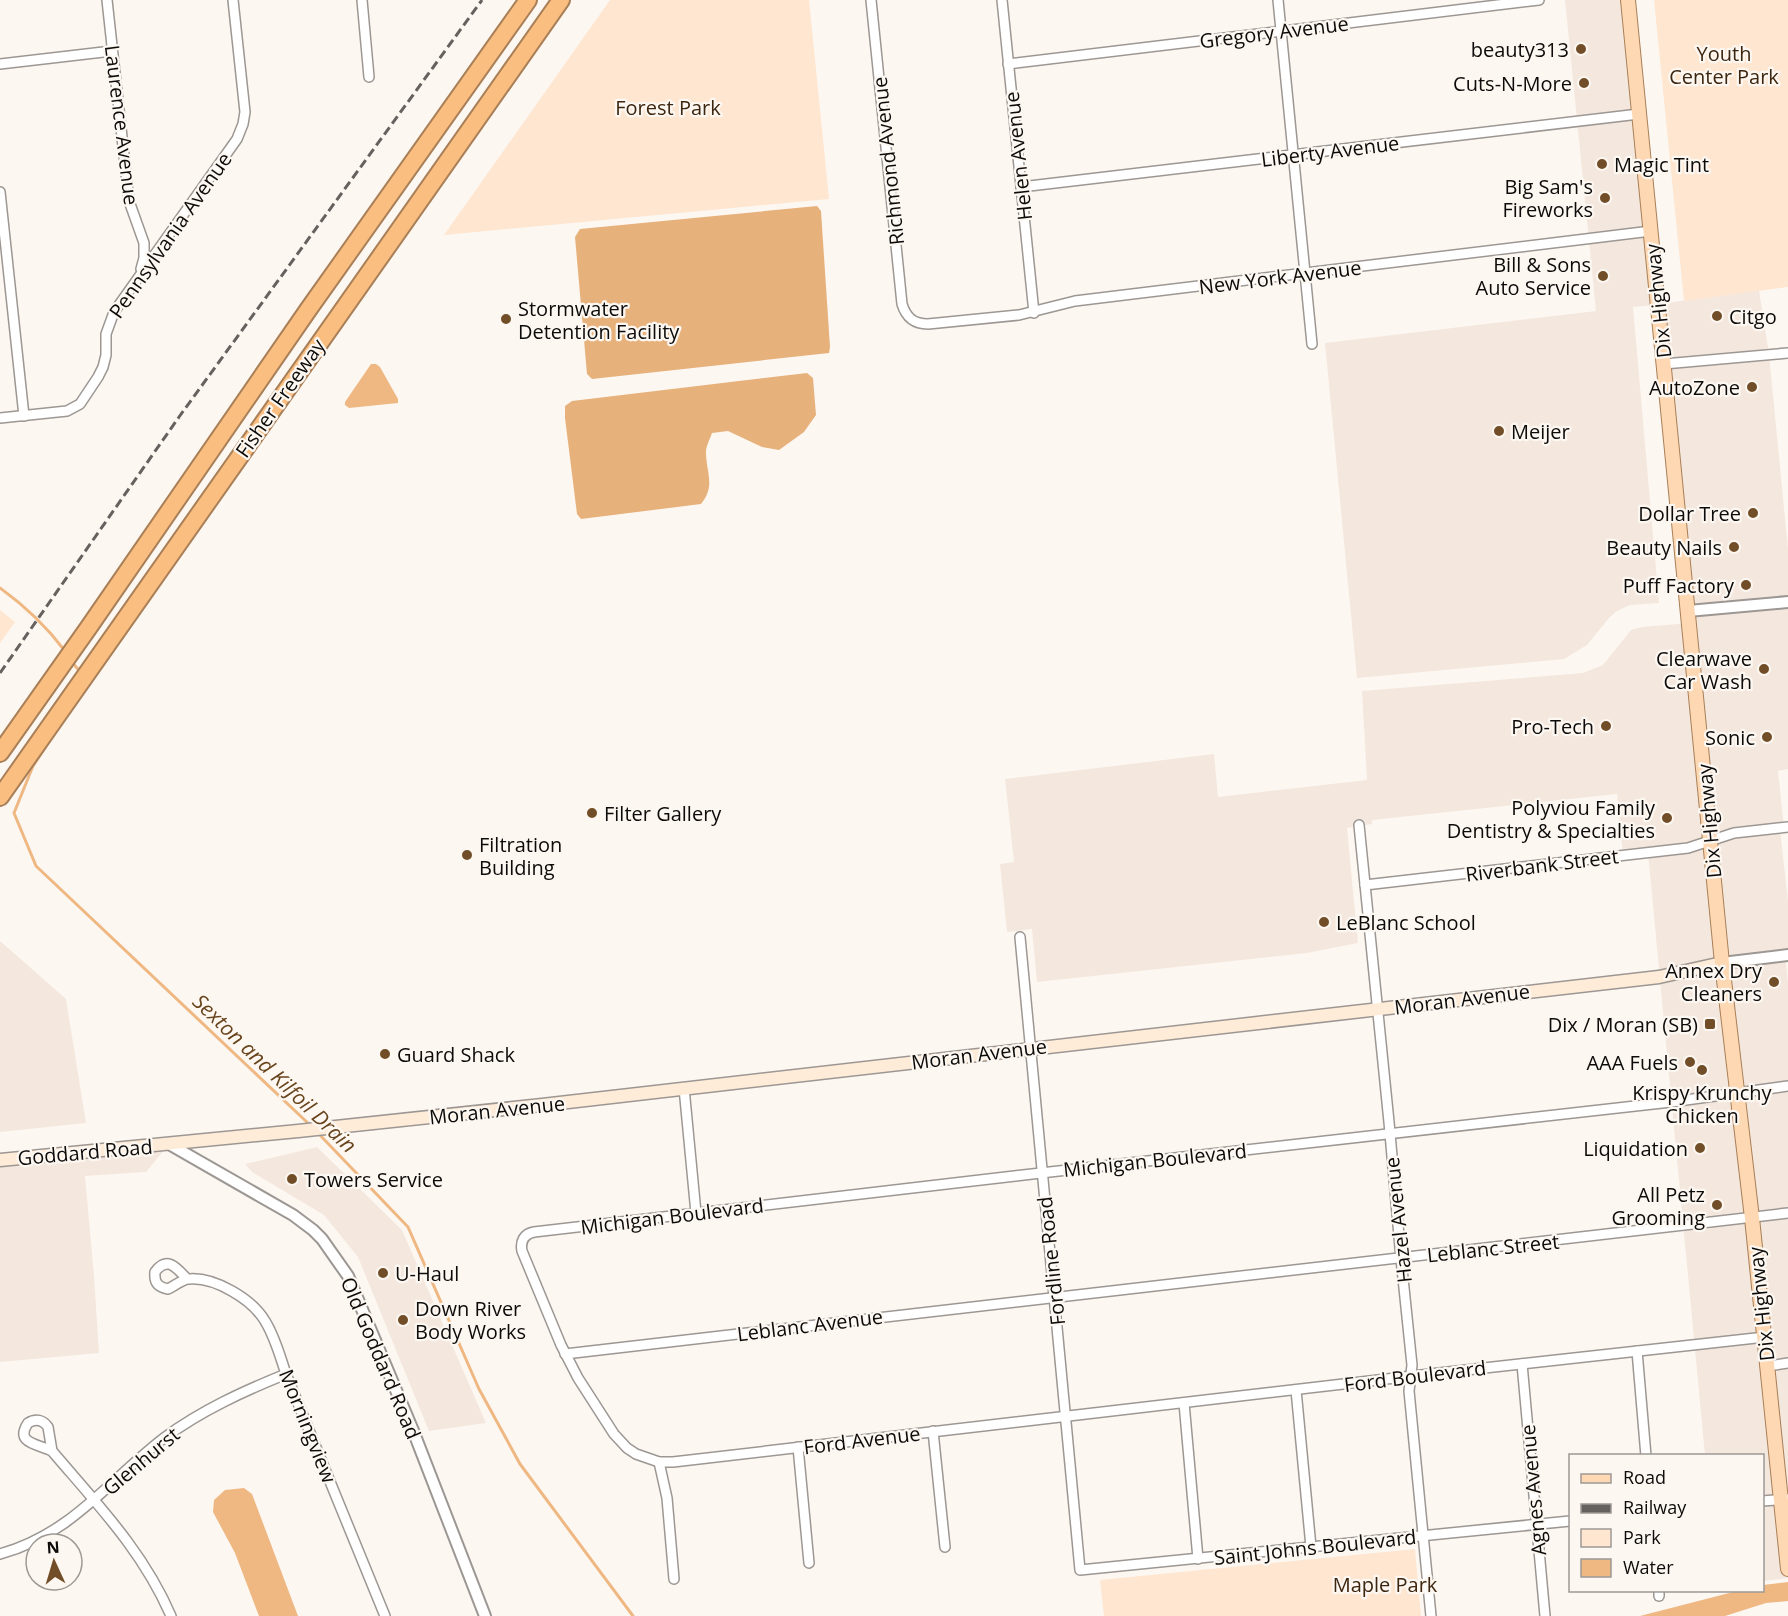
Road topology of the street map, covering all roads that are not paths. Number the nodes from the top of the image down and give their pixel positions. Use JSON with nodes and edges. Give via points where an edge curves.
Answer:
{"nodes":[{"id":1,"x":107,"y":0,"type":"edge"},
{"id":2,"x":233,"y":0,"type":"edge"},
{"id":3,"x":362,"y":0,"type":"edge"},
{"id":4,"x":528,"y":0,"type":"edge"},
{"id":5,"x":561,"y":0,"type":"edge"},
{"id":6,"x":871,"y":0,"type":"edge"},
{"id":7,"x":1002,"y":0,"type":"edge"},
{"id":8,"x":1278,"y":0,"type":"edge"},
{"id":9,"x":1539,"y":0,"type":"edge"},
{"id":10,"x":1628,"y":0,"type":"edge"},
{"id":11,"x":1281,"y":32,"type":"junction"},
{"id":12,"x":112,"y":51,"type":"junction"},
{"id":13,"x":0,"y":64,"type":"edge"},
{"id":14,"x":1008,"y":64,"type":"junction"},
{"id":15,"x":369,"y":77,"type":"dead end"},
{"id":16,"x":1639,"y":114,"type":"junction"},
{"id":17,"x":1294,"y":156,"type":"junction"},
{"id":18,"x":1021,"y":187,"type":"junction"},
{"id":19,"x":0,"y":192,"type":"edge"},
{"id":20,"x":1651,"y":231,"type":"junction"},
{"id":21,"x":1306,"y":274,"type":"junction"},
{"id":22,"x":135,"y":282,"type":"junction"},
{"id":23,"x":1034,"y":313,"type":"junction"},
{"id":24,"x":911,"y":320,"type":"joint"},
{"id":25,"x":1312,"y":344,"type":"dead end"},
{"id":26,"x":1788,"y":352,"type":"edge"},
{"id":27,"x":1664,"y":364,"type":"junction"},
{"id":28,"x":24,"y":416,"type":"junction"},
{"id":29,"x":0,"y":418,"type":"edge"},
{"id":30,"x":1788,"y":602,"type":"edge"},
{"id":31,"x":1688,"y":611,"type":"junction"},
{"id":32,"x":0,"y":753,"type":"edge"},
{"id":33,"x":0,"y":797,"type":"edge"},
{"id":34,"x":1359,"y":825,"type":"dead end"},
{"id":35,"x":1788,"y":827,"type":"edge"},
{"id":36,"x":1710,"y":842,"type":"junction"},
{"id":37,"x":1365,"y":885,"type":"junction"},
{"id":38,"x":1020,"y":937,"type":"dead end"},
{"id":39,"x":1788,"y":955,"type":"edge"},
{"id":40,"x":1722,"y":963,"type":"junction"},
{"id":41,"x":1377,"y":1009,"type":"junction"},
{"id":42,"x":1030,"y":1048,"type":"junction"},
{"id":43,"x":1788,"y":1086,"type":"edge"},
{"id":44,"x":684,"y":1088,"type":"junction"},
{"id":45,"x":1737,"y":1094,"type":"junction"},
{"id":46,"x":1389,"y":1134,"type":"junction"},
{"id":47,"x":169,"y":1144,"type":"junction"},
{"id":48,"x":0,"y":1160,"type":"edge"},
{"id":49,"x":1042,"y":1173,"type":"junction"},
{"id":50,"x":696,"y":1213,"type":"junction"},
{"id":51,"x":1788,"y":1213,"type":"edge"},
{"id":52,"x":1752,"y":1218,"type":"junction"},
{"id":53,"x":1401,"y":1259,"type":"junction"},
{"id":54,"x":187,"y":1279,"type":"dead end"},
{"id":55,"x":1054,"y":1297,"type":"junction"},
{"id":56,"x":1765,"y":1337,"type":"junction"},
{"id":57,"x":1636,"y":1351,"type":"junction"},
{"id":58,"x":565,"y":1354,"type":"junction"},
{"id":59,"x":1788,"y":1363,"type":"edge"},
{"id":60,"x":1522,"y":1364,"type":"junction"},
{"id":61,"x":1768,"y":1366,"type":"junction"},
{"id":62,"x":286,"y":1374,"type":"junction"},
{"id":63,"x":1411,"y":1376,"type":"junction"},
{"id":64,"x":1296,"y":1390,"type":"junction"},
{"id":65,"x":1184,"y":1403,"type":"junction"},
{"id":66,"x":1065,"y":1416,"type":"junction"},
{"id":67,"x":933,"y":1431,"type":"junction"},
{"id":68,"x":798,"y":1447,"type":"junction"},
{"id":69,"x":52,"y":1451,"type":"dead end"},
{"id":70,"x":1646,"y":1454,"type":"edge"},
{"id":71,"x":658,"y":1462,"type":"junction"},
{"id":72,"x":1785,"y":1499,"type":"edge"},
{"id":73,"x":94,"y":1500,"type":"junction"},
{"id":74,"x":1764,"y":1502,"type":"edge"},
{"id":75,"x":1569,"y":1521,"type":"edge"},
{"id":76,"x":1537,"y":1524,"type":"junction"},
{"id":77,"x":1423,"y":1536,"type":"junction"},
{"id":78,"x":945,"y":1547,"type":"dead end"},
{"id":79,"x":1311,"y":1547,"type":"junction"},
{"id":80,"x":1077,"y":1550,"type":"joint"},
{"id":81,"x":0,"y":1554,"type":"edge"},
{"id":82,"x":1198,"y":1559,"type":"junction"},
{"id":83,"x":809,"y":1563,"type":"dead end"},
{"id":84,"x":1788,"y":1569,"type":"edge"},
{"id":85,"x":674,"y":1579,"type":"dead end"},
{"id":86,"x":171,"y":1616,"type":"edge"},
{"id":87,"x":385,"y":1616,"type":"edge"},
{"id":88,"x":485,"y":1616,"type":"edge"},
{"id":89,"x":1431,"y":1616,"type":"edge"},
{"id":90,"x":1545,"y":1616,"type":"edge"}],
"edges":[{"from":1,"to":12,"type":"street","name":"Laurence Avenue"},
{"from":2,"to":22,"type":"street","name":"Pennsylvania Avenue","via":[[243,124],[237,139]]},
{"from":3,"to":15,"type":"street"},
{"from":4,"to":32,"type":"highway","name":"Fisher Freeway"},
{"from":5,"to":33,"type":"highway","name":"Fisher Freeway"},
{"from":6,"to":24,"type":"street","name":"Richmond Avenue","via":[[902,304]]},
{"from":7,"to":14,"type":"street","name":"Helen Avenue"},
{"from":8,"to":11,"type":"street"},
{"from":9,"to":11,"type":"street","name":"Gregory Avenue"},
{"from":10,"to":16,"type":"main road","name":"Dix Highway"},
{"from":11,"to":14,"type":"street","name":"Gregory Avenue"},
{"from":11,"to":17,"type":"street"},
{"from":12,"to":13,"type":"street"},
{"from":12,"to":22,"type":"street","name":"Laurence Avenue","via":[[129,201],[144,243],[142,267]]},
{"from":14,"to":18,"type":"street","name":"Helen Avenue"},
{"from":16,"to":17,"type":"street","name":"Liberty Avenue"},
{"from":16,"to":20,"type":"main road","name":"Dix Highway"},
{"from":17,"to":18,"type":"street","name":"Liberty Avenue"},
{"from":17,"to":21,"type":"street"},
{"from":18,"to":23,"type":"street","name":"Helen Avenue"},
{"from":19,"to":28,"type":"street"},
{"from":20,"to":21,"type":"street","name":"New York Avenue"},
{"from":20,"to":27,"type":"main road","name":"Dix Highway"},
{"from":21,"to":23,"type":"street","name":"New York Avenue","via":[[1075,301]]},
{"from":21,"to":25,"type":"street"},
{"from":22,"to":28,"type":"street","name":"Pennsylvania Avenue","via":[[110,318],[104,367],[80,404],[67,411]]},
{"from":23,"to":24,"type":"street","name":"New York Avenue","via":[[924,324]]},
{"from":26,"to":27,"type":"street"},
{"from":27,"to":31,"type":"main road","name":"Dix Highway"},
{"from":28,"to":29,"type":"street","name":"Pennsylvania Avenue"},
{"from":30,"to":31,"type":"street"},
{"from":31,"to":36,"type":"main road","name":"Dix Highway"},
{"from":34,"to":37,"type":"street","name":"Hazel Avenue"},
{"from":35,"to":36,"type":"street","name":"Riverbank Street","via":[[1734,833]]},
{"from":36,"to":37,"type":"street","name":"Riverbank Street","via":[[1688,848]]},
{"from":36,"to":40,"type":"main road","name":"Dix Highway"},
{"from":37,"to":41,"type":"street","name":"Hazel Avenue"},
{"from":38,"to":42,"type":"street","name":"Fordline Road"},
{"from":39,"to":40,"type":"street","name":"Moran Avenue"},
{"from":40,"to":41,"type":"main road","name":"Moran Avenue","via":[[1665,976]]},
{"from":40,"to":45,"type":"main road","name":"Dix Highway"},
{"from":41,"to":42,"type":"main road","name":"Moran Avenue"},
{"from":41,"to":46,"type":"street","name":"Hazel Avenue"},
{"from":42,"to":44,"type":"main road","name":"Moran Avenue"},
{"from":42,"to":49,"type":"street","name":"Fordline Road"},
{"from":43,"to":45,"type":"street","name":"Michigan Boulevard"},
{"from":44,"to":47,"type":"main road","name":"Moran Avenue"},
{"from":44,"to":50,"type":"street"},
{"from":45,"to":46,"type":"street","name":"Michigan Boulevard"},
{"from":45,"to":52,"type":"main road","name":"Dix Highway"},
{"from":46,"to":49,"type":"street","name":"Michigan Boulevard"},
{"from":46,"to":53,"type":"street","name":"Hazel Avenue"},
{"from":47,"to":48,"type":"main road","name":"Goddard Road"},
{"from":47,"to":88,"type":"street","name":"Old Goddard Road","via":[[300,1220],[322,1239],[348,1276]]},
{"from":49,"to":50,"type":"street","name":"Michigan Boulevard"},
{"from":49,"to":55,"type":"street","name":"Fordline Road"},
{"from":50,"to":58,"type":"street","name":"Michigan Boulevard","via":[[534,1232],[524,1238],[522,1251]]},
{"from":51,"to":52,"type":"street","name":"Leblanc Street"},
{"from":52,"to":53,"type":"street","name":"Leblanc Street"},
{"from":52,"to":56,"type":"main road","name":"Dix Highway"},
{"from":53,"to":55,"type":"street","name":"Leblanc Street"},
{"from":53,"to":63,"type":"street","name":"Hazel Avenue"},
{"from":54,"to":62,"type":"street","name":"Morningview","via":[[224,1287],[255,1308],[272,1334]]},
{"from":55,"to":58,"type":"street","name":"Leblanc Avenue"},
{"from":55,"to":66,"type":"street","name":"Fordline Road"},
{"from":56,"to":57,"type":"street","name":"Ford Boulevard"},
{"from":56,"to":61,"type":"main road","name":"Dix Highway"},
{"from":57,"to":60,"type":"street","name":"Ford Boulevard"},
{"from":57,"to":70,"type":"street"},
{"from":58,"to":71,"type":"street","via":[[619,1440],[636,1454]]},
{"from":59,"to":61,"type":"street"},
{"from":60,"to":63,"type":"street","name":"Ford Boulevard"},
{"from":60,"to":76,"type":"street","name":"Agnes Avenue"},
{"from":61,"to":72,"type":"main road","name":"Dix Highway"},
{"from":62,"to":73,"type":"street","name":"Glenhurst","via":[[234,1396],[184,1425],[143,1455]]},
{"from":62,"to":87,"type":"street","name":"Morningview"},
{"from":63,"to":64,"type":"street","name":"Ford Boulevard"},
{"from":63,"to":77,"type":"street","name":"Hazel Avenue"},
{"from":64,"to":65,"type":"street","name":"Ford Boulevard"},
{"from":64,"to":79,"type":"street"},
{"from":65,"to":66,"type":"street","name":"Ford Boulevard"},
{"from":65,"to":82,"type":"street"},
{"from":66,"to":67,"type":"street","name":"Ford Avenue"},
{"from":66,"to":80,"type":"street","name":"Fordline Road"},
{"from":67,"to":68,"type":"street","name":"Ford Avenue"},
{"from":67,"to":78,"type":"street"},
{"from":68,"to":71,"type":"street","name":"Ford Avenue"},
{"from":68,"to":83,"type":"street"},
{"from":69,"to":73,"type":"street"},
{"from":71,"to":85,"type":"street","via":[[667,1498]]},
{"from":72,"to":74,"type":"street"},
{"from":72,"to":84,"type":"main road","name":"Dix Highway"},
{"from":73,"to":81,"type":"street","name":"Glenhurst","via":[[53,1532]]},
{"from":73,"to":86,"type":"street","via":[[138,1554]]},
{"from":75,"to":76,"type":"street","name":"Saint Johns Boulevard"},
{"from":76,"to":77,"type":"street","name":"Saint Johns Boulevard"},
{"from":76,"to":90,"type":"street","name":"Agnes Avenue"},
{"from":77,"to":79,"type":"street","name":"Saint Johns Boulevard"},
{"from":77,"to":89,"type":"street","name":"Hazel Avenue"},
{"from":79,"to":82,"type":"street","name":"Saint Johns Boulevard"},
{"from":80,"to":82,"type":"street","name":"Saint Johns Boulevard","via":[[1080,1570]]}]}
